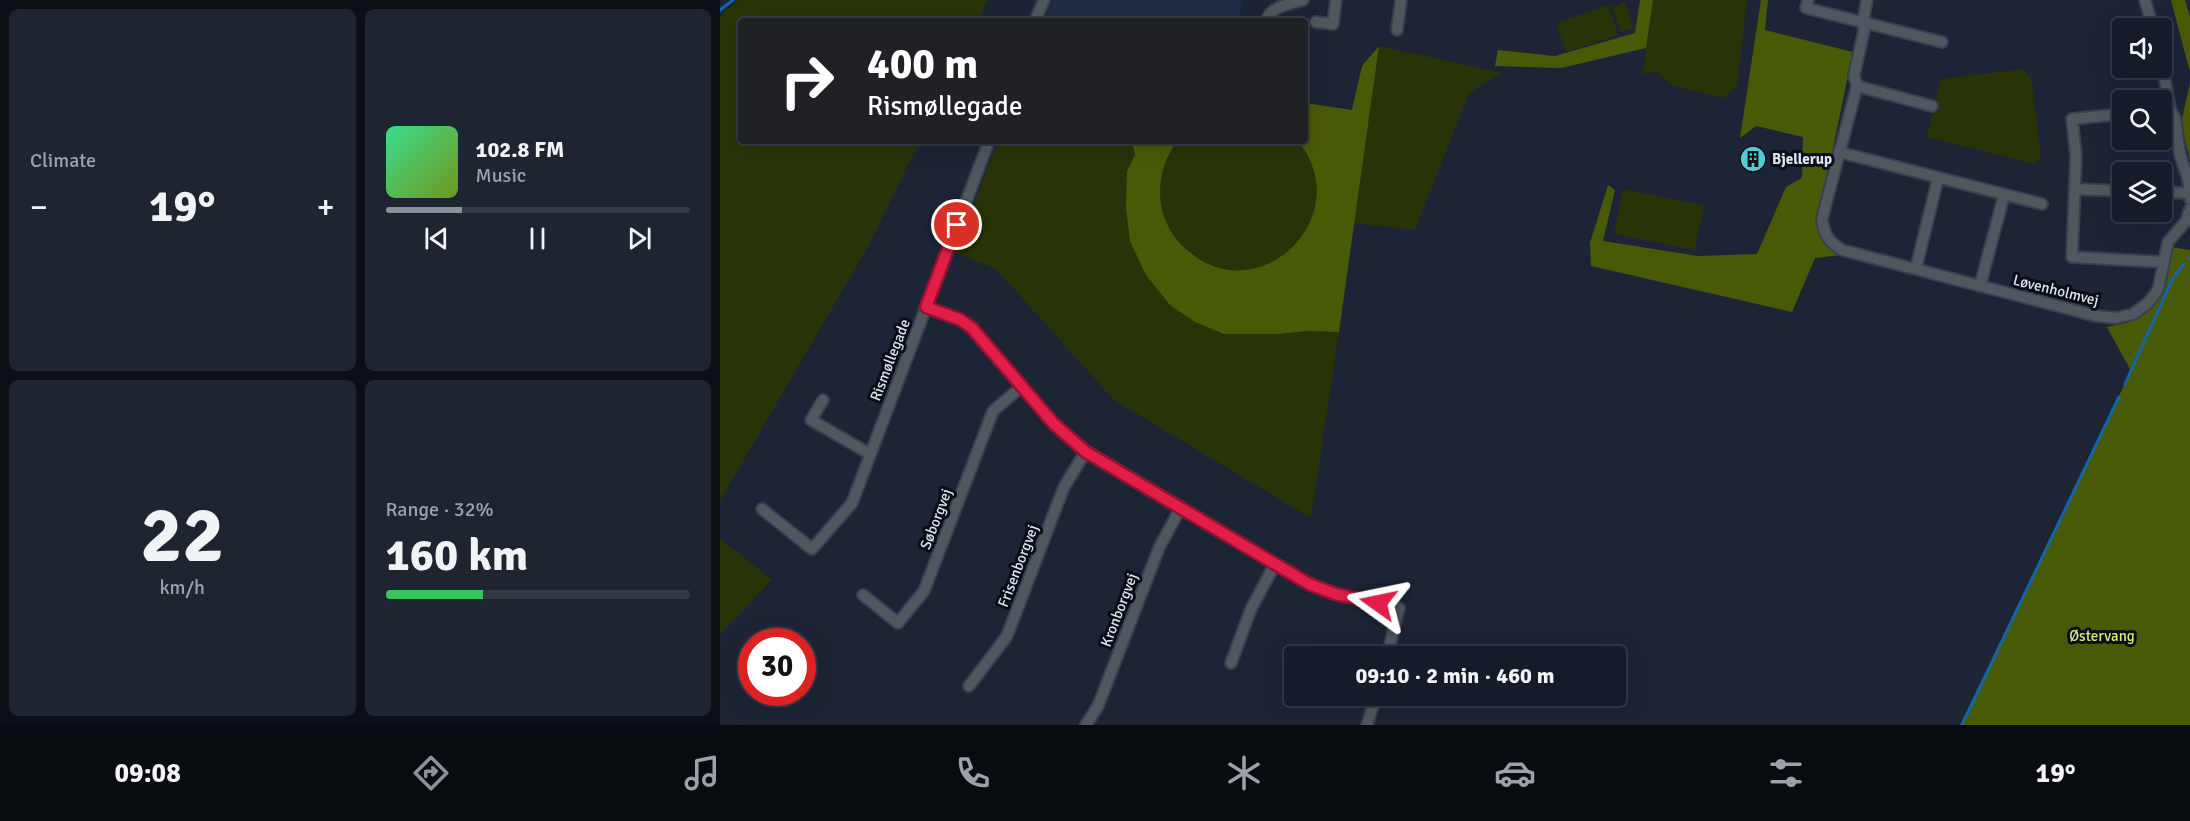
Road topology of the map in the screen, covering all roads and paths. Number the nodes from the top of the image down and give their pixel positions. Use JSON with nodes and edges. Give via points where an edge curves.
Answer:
{"nodes":[{"id":1,"x":1044,"y":0,"type":"edge"},
{"id":2,"x":1303,"y":0,"type":"edge"},
{"id":3,"x":1336,"y":0,"type":"edge"},
{"id":4,"x":1401,"y":0,"type":"edge"},
{"id":5,"x":1808,"y":0,"type":"edge"},
{"id":6,"x":1867,"y":0,"type":"edge"},
{"id":7,"x":2145,"y":0,"type":"edge"},
{"id":8,"x":1036,"y":18,"type":"edge"},
{"id":9,"x":1267,"y":18,"type":"edge"},
{"id":10,"x":2150,"y":18,"type":"edge"},
{"id":11,"x":1316,"y":22,"type":"dead end"},
{"id":12,"x":1863,"y":22,"type":"junction"},
{"id":13,"x":1397,"y":30,"type":"dead end"},
{"id":14,"x":1942,"y":42,"type":"dead end"},
{"id":15,"x":1857,"y":86,"type":"junction"},
{"id":16,"x":1932,"y":106,"type":"dead end"},
{"id":17,"x":2112,"y":115,"type":"edge"},
{"id":18,"x":2172,"y":115,"type":"edge"},
{"id":19,"x":988,"y":144,"type":"edge"},
{"id":20,"x":1839,"y":152,"type":"junction"},
{"id":21,"x":1938,"y":178,"type":"junction"},
{"id":22,"x":2076,"y":189,"type":"junction"},
{"id":23,"x":2112,"y":190,"type":"edge"},
{"id":24,"x":2172,"y":192,"type":"edge"},
{"id":25,"x":2189,"y":193,"type":"edge"},
{"id":26,"x":2004,"y":195,"type":"junction"},
{"id":27,"x":2190,"y":199,"type":"edge"},
{"id":28,"x":2042,"y":204,"type":"dead end"},
{"id":29,"x":2190,"y":209,"type":"edge"},
{"id":30,"x":2163,"y":262,"type":"junction"},
{"id":31,"x":1916,"y":268,"type":"junction"},
{"id":32,"x":1980,"y":286,"type":"junction"},
{"id":33,"x":926,"y":307,"type":"junction"},
{"id":34,"x":1021,"y":387,"type":"junction"},
{"id":35,"x":823,"y":400,"type":"dead end"},
{"id":36,"x":1086,"y":452,"type":"junction"},
{"id":37,"x":870,"y":454,"type":"junction"},
{"id":38,"x":1181,"y":507,"type":"junction"},
{"id":39,"x":762,"y":509,"type":"dead end"},
{"id":40,"x":1275,"y":564,"type":"junction"},
{"id":41,"x":863,"y":595,"type":"dead end"},
{"id":42,"x":1390,"y":646,"type":"edge"},
{"id":43,"x":1231,"y":663,"type":"dead end"},
{"id":44,"x":969,"y":686,"type":"dead end"},
{"id":45,"x":1373,"y":706,"type":"edge"},
{"id":46,"x":1086,"y":725,"type":"edge"},
{"id":47,"x":1367,"y":725,"type":"edge"}],
"edges":[{"from":1,"to":8,"type":"street"},
{"from":2,"to":9,"type":"street","via":[[1275,8]]},
{"from":3,"to":11,"type":"street","via":[[1333,24]]},
{"from":4,"to":13,"type":"street"},
{"from":5,"to":12,"type":"street","via":[[1806,8]]},
{"from":6,"to":12,"type":"street","name":"Løvenholmvej"},
{"from":7,"to":10,"type":"street"},
{"from":12,"to":14,"type":"street"},
{"from":12,"to":15,"type":"street","name":"Løvenholmvej","via":[[1854,75]]},
{"from":15,"to":16,"type":"street"},
{"from":15,"to":20,"type":"street","name":"Løvenholmvej"},
{"from":17,"to":22,"type":"street","via":[[2072,118]]},
{"from":18,"to":25,"type":"street"},
{"from":19,"to":33,"type":"street","name":"Rismøllegade"},
{"from":20,"to":21,"type":"street"},
{"from":20,"to":31,"type":"street","name":"Løvenholmvej","via":[[1822,219],[1824,233],[1842,250]]},
{"from":21,"to":26,"type":"street"},
{"from":21,"to":31,"type":"street"},
{"from":22,"to":23,"type":"street"},
{"from":22,"to":30,"type":"street","via":[[2072,258]]},
{"from":24,"to":25,"type":"street"},
{"from":25,"to":27,"type":"street"},
{"from":26,"to":28,"type":"street"},
{"from":26,"to":32,"type":"street"},
{"from":29,"to":30,"type":"street","name":"Løvenholmvej","via":[[2186,221],[2168,242]]},
{"from":30,"to":32,"type":"street","name":"Løvenholmvej","via":[[2158,290],[2148,303],[2133,314],[2116,318]]},
{"from":31,"to":32,"type":"street","name":"Løvenholmvej"},
{"from":33,"to":34,"type":"street","via":[[972,328]]},
{"from":33,"to":37,"type":"street","name":"Rismøllegade"},
{"from":34,"to":36,"type":"street"},
{"from":34,"to":41,"type":"street","name":"Søborgvej","via":[[993,411],[924,591],[898,623]]},
{"from":35,"to":37,"type":"street","via":[[811,420]]},
{"from":36,"to":38,"type":"street"},
{"from":36,"to":44,"type":"street","name":"Frisenborgvej","via":[[1064,487],[1007,636]]},
{"from":37,"to":39,"type":"street","name":"Rismøllegade","via":[[852,503],[812,549]]},
{"from":38,"to":40,"type":"street"},
{"from":38,"to":46,"type":"street","name":"Kronborgvej","via":[[1159,548],[1098,706]]},
{"from":40,"to":42,"type":"street","via":[[1335,594],[1399,608]]},
{"from":40,"to":43,"type":"street","via":[[1251,609]]},
{"from":45,"to":47,"type":"street"}]}
